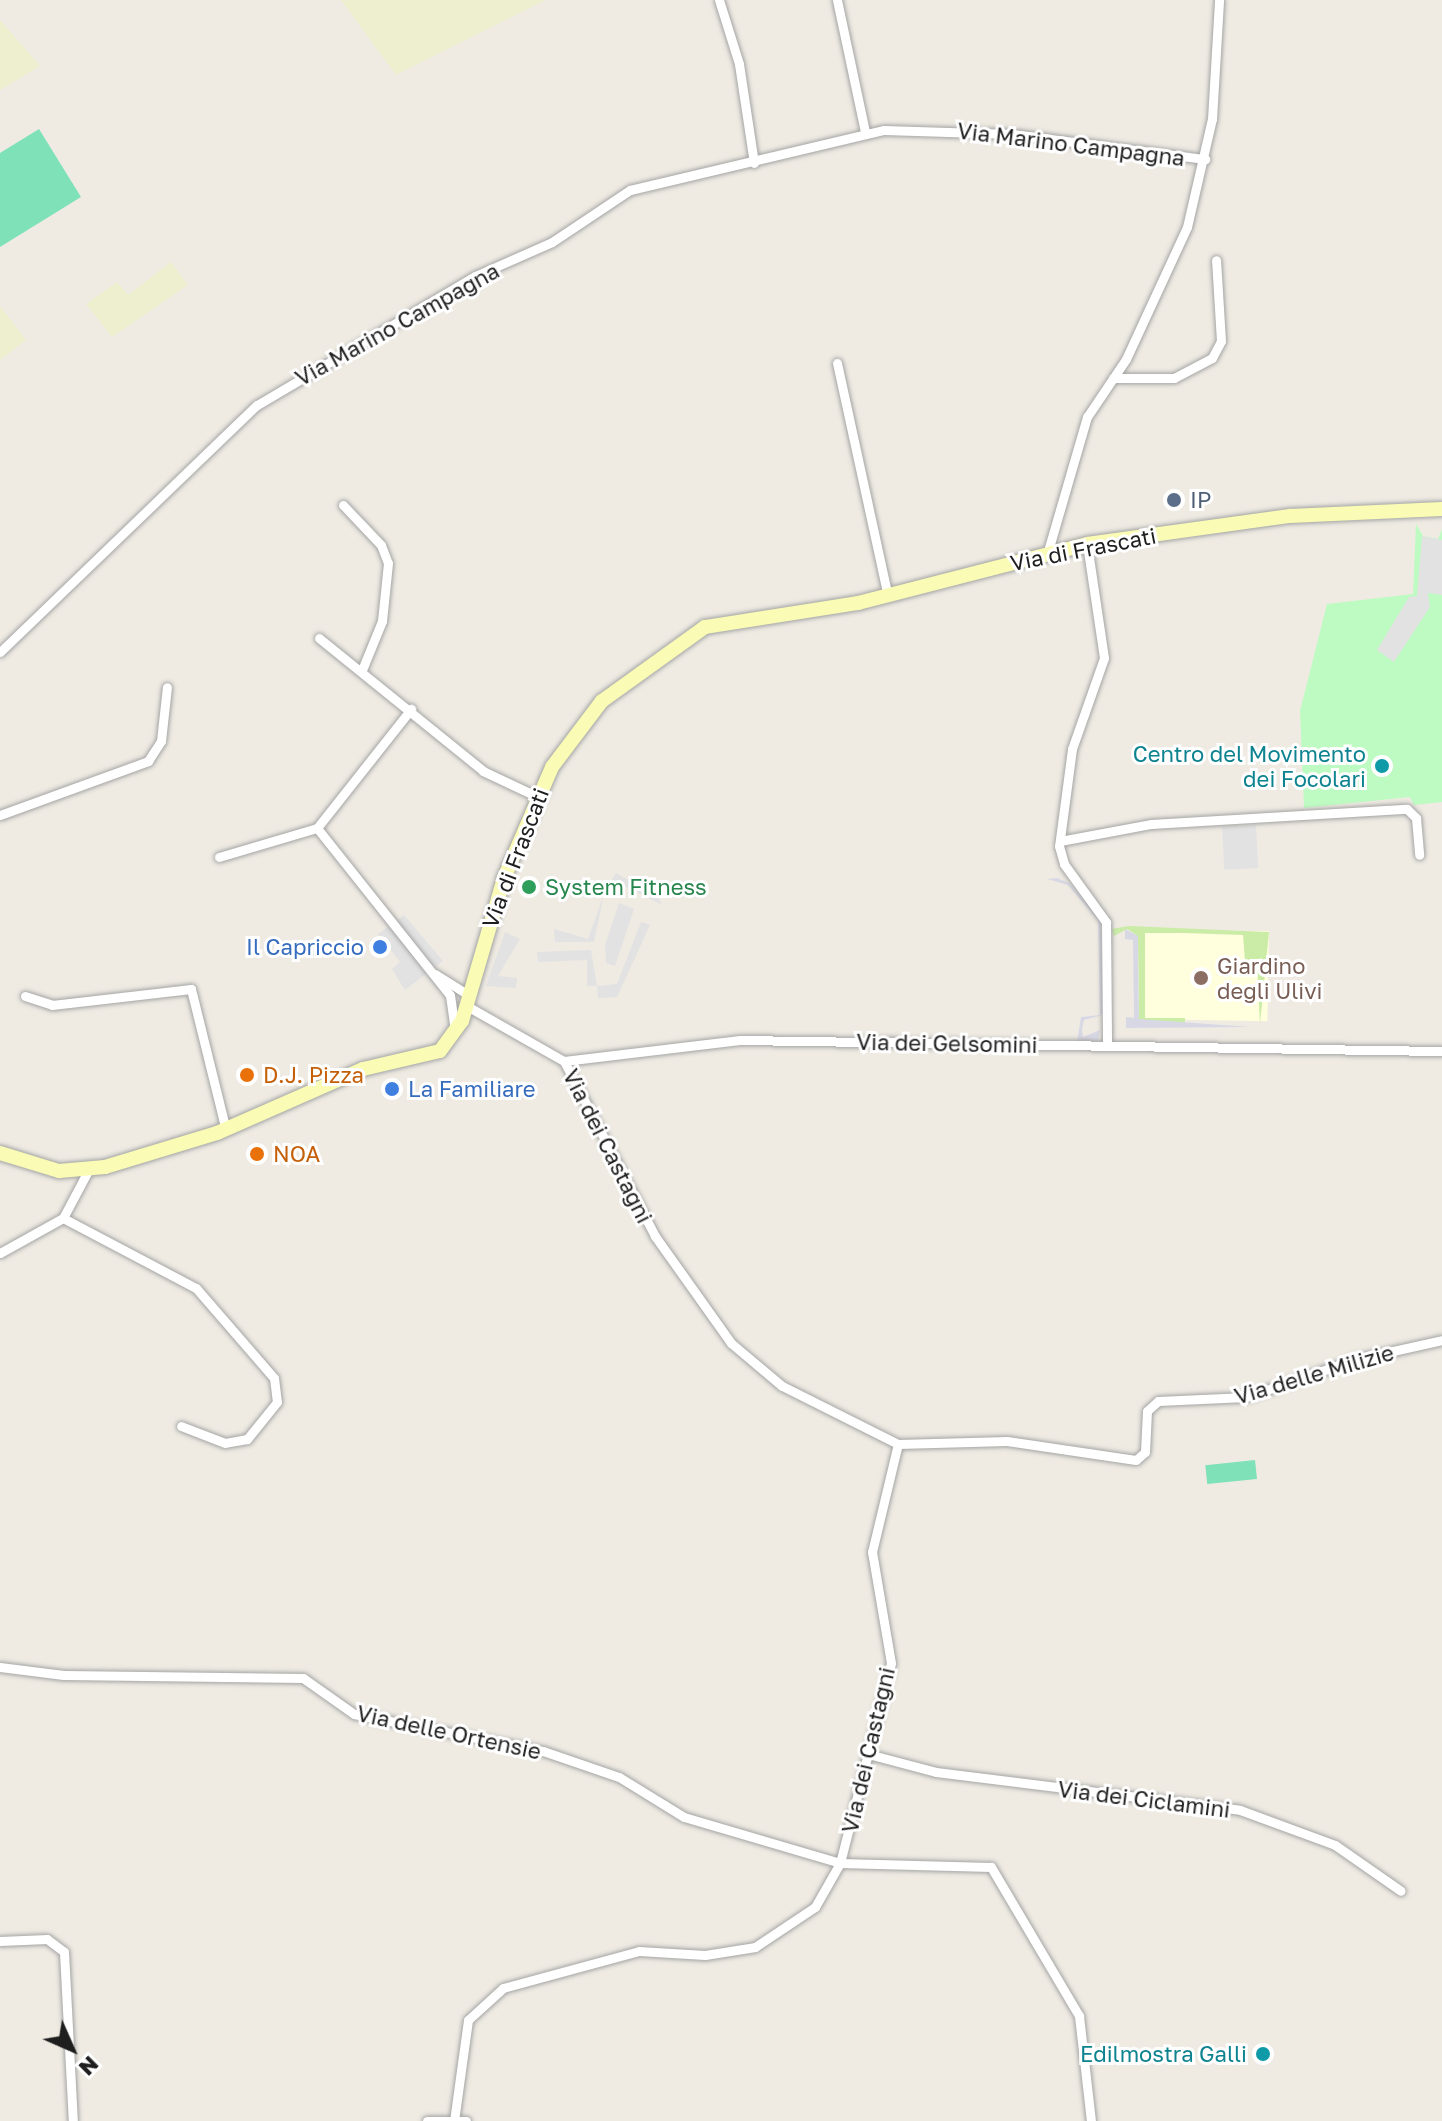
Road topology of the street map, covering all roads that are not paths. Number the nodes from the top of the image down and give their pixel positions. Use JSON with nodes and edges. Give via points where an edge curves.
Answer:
{"nodes":[{"id":1,"x":719,"y":0,"type":"edge"},
{"id":2,"x":837,"y":0,"type":"edge"},
{"id":3,"x":1219,"y":0,"type":"edge"},
{"id":4,"x":865,"y":132,"type":"junction"},
{"id":5,"x":1205,"y":159,"type":"junction"},
{"id":6,"x":754,"y":163,"type":"junction"},
{"id":7,"x":1216,"y":260,"type":"dead end"},
{"id":8,"x":837,"y":363,"type":"dead end"},
{"id":9,"x":1113,"y":378,"type":"junction"},
{"id":10,"x":343,"y":505,"type":"dead end"},
{"id":11,"x":1442,"y":509,"type":"edge"},
{"id":12,"x":1087,"y":544,"type":"junction"},
{"id":13,"x":1048,"y":551,"type":"junction"},
{"id":14,"x":888,"y":596,"type":"junction"},
{"id":15,"x":319,"y":638,"type":"dead end"},
{"id":16,"x":0,"y":652,"type":"edge"},
{"id":17,"x":362,"y":670,"type":"junction"},
{"id":18,"x":167,"y":687,"type":"dead end"},
{"id":19,"x":411,"y":709,"type":"junction"},
{"id":20,"x":536,"y":796,"type":"junction"},
{"id":21,"x":0,"y":815,"type":"edge"},
{"id":22,"x":317,"y":828,"type":"junction"},
{"id":23,"x":1060,"y":841,"type":"junction"},
{"id":24,"x":1419,"y":855,"type":"dead end"},
{"id":25,"x":219,"y":857,"type":"dead end"},
{"id":26,"x":433,"y":973,"type":"junction"},
{"id":27,"x":473,"y":975,"type":"junction"},
{"id":28,"x":452,"y":981,"type":"junction"},
{"id":29,"x":25,"y":996,"type":"dead end"},
{"id":30,"x":463,"y":1008,"type":"junction"},
{"id":31,"x":1107,"y":1045,"type":"junction"},
{"id":32,"x":1442,"y":1051,"type":"edge"},
{"id":33,"x":564,"y":1061,"type":"junction"},
{"id":34,"x":226,"y":1130,"type":"junction"},
{"id":35,"x":0,"y":1153,"type":"edge"},
{"id":36,"x":88,"y":1171,"type":"junction"},
{"id":37,"x":63,"y":1218,"type":"junction"},
{"id":38,"x":0,"y":1253,"type":"edge"},
{"id":39,"x":1442,"y":1340,"type":"edge"},
{"id":40,"x":181,"y":1426,"type":"dead end"},
{"id":41,"x":898,"y":1444,"type":"junction"},
{"id":42,"x":0,"y":1667,"type":"edge"},
{"id":43,"x":868,"y":1754,"type":"junction"},
{"id":44,"x":840,"y":1863,"type":"junction"},
{"id":45,"x":1401,"y":1891,"type":"dead end"},
{"id":46,"x":0,"y":1941,"type":"edge"},
{"id":47,"x":454,"y":2120,"type":"edge"},
{"id":48,"x":73,"y":2121,"type":"edge"},
{"id":49,"x":427,"y":2121,"type":"edge"},
{"id":50,"x":466,"y":2121,"type":"edge"},
{"id":51,"x":1091,"y":2121,"type":"edge"}],
"edges":[{"from":1,"to":6,"type":"street","via":[[739,64]]},
{"from":2,"to":4,"type":"street"},
{"from":3,"to":5,"type":"street"},
{"from":4,"to":5,"type":"street","name":"Via Marino Campagna","via":[[990,132]]},
{"from":4,"to":6,"type":"street","name":"Via Marino Campagna"},
{"from":5,"to":9,"type":"street","via":[[1180,246]]},
{"from":6,"to":16,"type":"street","name":"Via Marino Campagna","via":[[621,194],[556,240],[480,273],[271,396]]},
{"from":7,"to":9,"type":"street","via":[[1221,337],[1212,358],[1174,378]]},
{"from":8,"to":14,"type":"street"},
{"from":9,"to":13,"type":"street","via":[[1084,426]]},
{"from":10,"to":17,"type":"street","via":[[388,563],[382,621]]},
{"from":11,"to":12,"type":"main road","name":"Via di Frascati","via":[[1290,516]]},
{"from":12,"to":13,"type":"main road","name":"Via di Frascati"},
{"from":12,"to":23,"type":"street","via":[[1103,663],[1072,749]]},
{"from":13,"to":14,"type":"main road","name":"Via di Frascati"},
{"from":14,"to":20,"type":"main road","name":"Via di Frascati","via":[[729,620],[689,635],[595,708]]},
{"from":15,"to":17,"type":"street"},
{"from":17,"to":19,"type":"street"},
{"from":18,"to":21,"type":"street","via":[[161,741],[148,761]]},
{"from":19,"to":20,"type":"street","via":[[483,771]]},
{"from":19,"to":22,"type":"street"},
{"from":20,"to":27,"type":"main road","name":"Via di Frascati"},
{"from":22,"to":25,"type":"street"},
{"from":22,"to":26,"type":"street"},
{"from":23,"to":24,"type":"street","via":[[1151,824],[1407,809],[1416,818]]},
{"from":23,"to":31,"type":"street","via":[[1060,857],[1106,922]]},
{"from":26,"to":28,"type":"street"},
{"from":26,"to":30,"type":"street"},
{"from":27,"to":28,"type":"street"},
{"from":27,"to":30,"type":"main road","name":"Via di Frascati"},
{"from":28,"to":30,"type":"street"},
{"from":29,"to":34,"type":"street","via":[[52,1005],[191,989]]},
{"from":30,"to":33,"type":"street"},
{"from":30,"to":34,"type":"main road","name":"Via di Frascati","via":[[455,1034],[430,1057],[363,1069]]},
{"from":31,"to":32,"type":"street","name":"Via dei Gelsomini"},
{"from":31,"to":33,"type":"street","name":"Via dei Gelsomini","via":[[740,1040]]},
{"from":33,"to":41,"type":"street","name":"Via dei Castagni","via":[[661,1246],[731,1343],[782,1386]]},
{"from":34,"to":36,"type":"main road","name":"Via di Frascati"},
{"from":35,"to":36,"type":"main road","name":"Via di Frascati","via":[[59,1171]]},
{"from":36,"to":37,"type":"street"},
{"from":37,"to":38,"type":"street"},
{"from":37,"to":40,"type":"street","via":[[196,1288],[276,1382],[275,1405],[244,1441],[221,1442]]},
{"from":39,"to":41,"type":"street","name":"Via delle Milizie","via":[[1357,1359],[1246,1397],[1158,1401],[1147,1411],[1145,1452],[1136,1460],[1007,1441]]},
{"from":41,"to":43,"type":"street","name":"Via dei Castagni","via":[[872,1552],[891,1663]]},
{"from":42,"to":44,"type":"street","name":"Via delle Ortensie","via":[[64,1675],[303,1678],[357,1715],[543,1751],[624,1779],[684,1817]]},
{"from":43,"to":44,"type":"street","name":"Via dei Castagni"},
{"from":43,"to":45,"type":"street","name":"Via dei Ciclamini","via":[[936,1772],[1240,1810],[1329,1842]]},
{"from":44,"to":47,"type":"street","name":"Via dei Castagni","via":[[815,1907],[766,1943],[705,1955],[639,1951],[532,1976],[490,1996],[468,2020]]},
{"from":44,"to":51,"type":"street","name":"Via delle Ortensie","via":[[981,1864],[998,1872],[1079,2016]]},
{"from":46,"to":48,"type":"street","via":[[47,1939],[66,1955]]},
{"from":47,"to":49,"type":"street"},
{"from":47,"to":50,"type":"street"}]}
